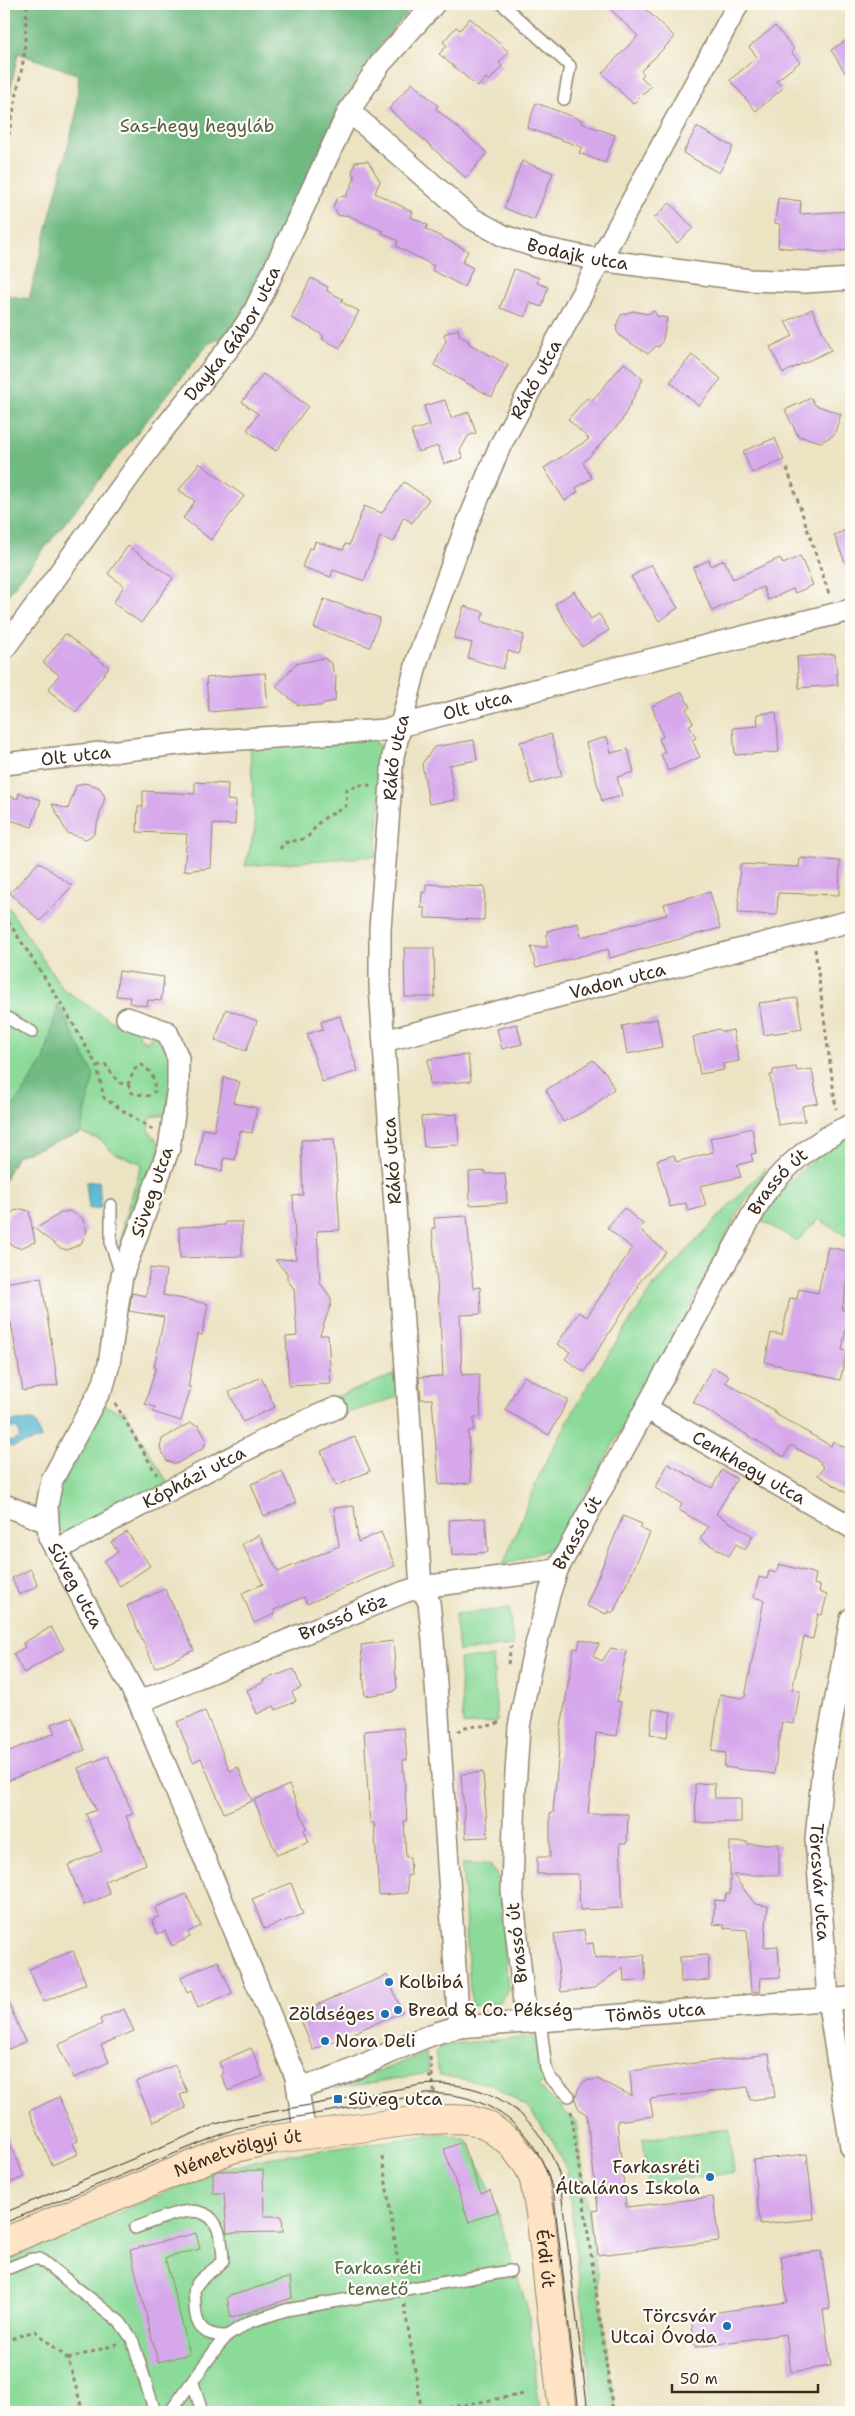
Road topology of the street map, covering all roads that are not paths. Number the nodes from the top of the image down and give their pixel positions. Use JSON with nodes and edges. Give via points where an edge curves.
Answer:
{"nodes":[{"id":1,"x":434,"y":4,"type":"edge"},
{"id":2,"x":502,"y":4,"type":"edge"},
{"id":3,"x":738,"y":4,"type":"edge"},
{"id":4,"x":564,"y":99,"type":"dead end"},
{"id":5,"x":349,"y":111,"type":"junction"},
{"id":6,"x":600,"y":260,"type":"junction"},
{"id":7,"x":851,"y":279,"type":"edge"},
{"id":8,"x":844,"y":612,"type":"edge"},
{"id":9,"x":4,"y":649,"type":"edge"},
{"id":10,"x":401,"y":725,"type":"junction"},
{"id":11,"x":4,"y":764,"type":"edge"},
{"id":12,"x":851,"y":921,"type":"edge"},
{"id":13,"x":4,"y":1016,"type":"edge"},
{"id":14,"x":127,"y":1018,"type":"dead end"},
{"id":15,"x":32,"y":1032,"type":"dead end"},
{"id":16,"x":384,"y":1041,"type":"junction"},
{"id":17,"x":845,"y":1128,"type":"edge"},
{"id":18,"x":111,"y":1205,"type":"dead end"},
{"id":19,"x":122,"y":1276,"type":"junction"},
{"id":20,"x":336,"y":1408,"type":"dead end"},
{"id":21,"x":646,"y":1408,"type":"junction"},
{"id":22,"x":4,"y":1505,"type":"edge"},
{"id":23,"x":47,"y":1522,"type":"junction"},
{"id":24,"x":851,"y":1527,"type":"edge"},
{"id":25,"x":56,"y":1550,"type":"junction"},
{"id":26,"x":557,"y":1570,"type":"junction"},
{"id":27,"x":421,"y":1587,"type":"junction"},
{"id":28,"x":851,"y":1619,"type":"edge"},
{"id":29,"x":139,"y":1702,"type":"junction"},
{"id":30,"x":851,"y":1998,"type":"edge"},
{"id":31,"x":828,"y":1999,"type":"junction"},
{"id":32,"x":533,"y":2021,"type":"junction"},
{"id":33,"x":459,"y":2027,"type":"junction"},
{"id":34,"x":298,"y":2087,"type":"junction"},
{"id":35,"x":569,"y":2096,"type":"road end"},
{"id":36,"x":487,"y":2125,"type":"joint"},
{"id":37,"x":305,"y":2135,"type":"junction"},
{"id":38,"x":851,"y":2147,"type":"edge"},
{"id":39,"x":135,"y":2228,"type":"dead end"},
{"id":40,"x":4,"y":2242,"type":"edge"},
{"id":41,"x":4,"y":2270,"type":"edge"},
{"id":42,"x":510,"y":2271,"type":"dead end"},
{"id":43,"x":228,"y":2336,"type":"junction"},
{"id":44,"x":193,"y":2383,"type":"junction"},
{"id":45,"x":156,"y":2412,"type":"edge"},
{"id":46,"x":170,"y":2412,"type":"edge"},
{"id":47,"x":202,"y":2412,"type":"edge"},
{"id":48,"x":563,"y":2412,"type":"edge"}],
"edges":[{"from":1,"to":5,"type":"street","name":"Dayka Gábor utca","via":[[380,64]]},
{"from":2,"to":4,"type":"lane","via":[[570,66]]},
{"from":3,"to":6,"type":"street","name":"Rákó utca"},
{"from":5,"to":6,"type":"street","name":"Bodajk utca","via":[[471,218],[512,239]]},
{"from":5,"to":9,"type":"street","name":"Dayka Gábor utca","via":[[254,312],[163,430]]},
{"from":6,"to":7,"type":"street","name":"Bodajk utca","via":[[749,280],[805,282]]},
{"from":6,"to":10,"type":"street","name":"Rákó utca","via":[[500,446],[464,532],[418,658]]},
{"from":8,"to":10,"type":"street","name":"Olt utca"},
{"from":10,"to":11,"type":"street","name":"Olt utca","via":[[385,730],[196,742]]},
{"from":10,"to":16,"type":"street","name":"Rákó utca","via":[[393,756],[380,929]]},
{"from":12,"to":16,"type":"street","name":"Vadon utca"},
{"from":13,"to":15,"type":"lane"},
{"from":14,"to":19,"type":"street","name":"Süveg utca","via":[[167,1032],[178,1058],[178,1087],[169,1148]]},
{"from":16,"to":27,"type":"street","name":"Rákó utca"},
{"from":17,"to":21,"type":"street","name":"Brassó út","via":[[794,1162],[766,1191]]},
{"from":18,"to":19,"type":"lane","via":[[111,1244]]},
{"from":19,"to":23,"type":"street","name":"Süveg utca","via":[[104,1383],[52,1480]]},
{"from":20,"to":25,"type":"street","name":"Kópházi utca","via":[[280,1432]]},
{"from":21,"to":24,"type":"street","name":"Cenkhegy utca"},
{"from":21,"to":26,"type":"street","name":"Brassó út"},
{"from":22,"to":23,"type":"street"},
{"from":23,"to":25,"type":"street","name":"Süveg utca","via":[[49,1537]]},
{"from":25,"to":29,"type":"street","name":"Süveg utca"},
{"from":26,"to":27,"type":"street","name":"Brassó köz"},
{"from":26,"to":32,"type":"street","name":"Brassó út","via":[[531,1664],[519,1728],[514,1796],[512,1890]]},
{"from":27,"to":29,"type":"street","name":"Brassó köz"},
{"from":27,"to":33,"type":"street","via":[[428,1602],[433,1640]]},
{"from":28,"to":31,"type":"street","name":"Törcsvár utca","via":[[823,1766],[816,1839]]},
{"from":29,"to":34,"type":"street","name":"Süveg utca"},
{"from":30,"to":31,"type":"street","name":"Tömös utca"},
{"from":31,"to":32,"type":"street","name":"Tömös utca"},
{"from":31,"to":38,"type":"street","name":"Törcsvár utca"},
{"from":32,"to":33,"type":"street","name":"Tömös utca"},
{"from":32,"to":35,"type":"lane","via":[[550,2078]]},
{"from":33,"to":34,"type":"street","via":[[427,2037],[319,2083]]},
{"from":34,"to":37,"type":"street","name":"Süveg utca"},
{"from":36,"to":37,"type":"street","name":"Németvölgyi út","via":[[451,2119]]},
{"from":36,"to":48,"type":"street","name":"Érdi út","via":[[511,2143],[529,2167],[534,2180]]},
{"from":37,"to":40,"type":"street","name":"Németvölgyi út","via":[[231,2149]]},
{"from":39,"to":43,"type":"lane","via":[[190,2210],[203,2213],[218,2226],[223,2261],[194,2289],[195,2313],[197,2323],[204,2331]]},
{"from":41,"to":45,"type":"lane","via":[[31,2259],[40,2259],[120,2322],[132,2339]]},
{"from":42,"to":43,"type":"lane","via":[[286,2310],[249,2322]]},
{"from":43,"to":44,"type":"lane"},
{"from":44,"to":46,"type":"lane"},
{"from":44,"to":47,"type":"lane"}]}
